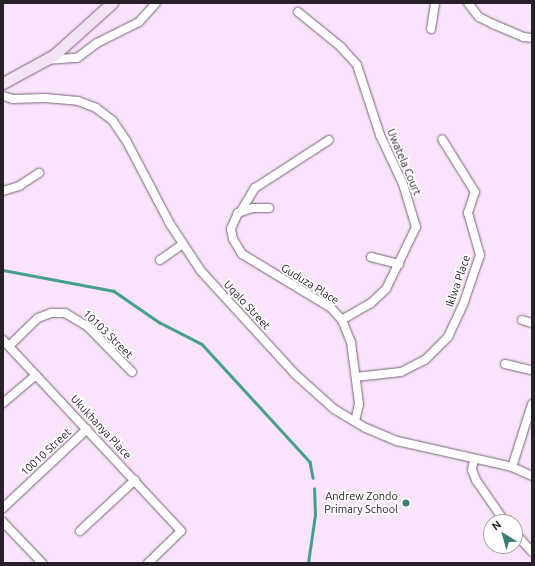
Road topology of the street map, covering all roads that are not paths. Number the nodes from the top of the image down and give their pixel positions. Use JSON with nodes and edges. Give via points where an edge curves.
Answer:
{"nodes":[{"id":1,"x":112,"y":3,"type":"edge"},
{"id":2,"x":156,"y":3,"type":"edge"},
{"id":3,"x":435,"y":3,"type":"edge"},
{"id":4,"x":468,"y":3,"type":"edge"},
{"id":5,"x":298,"y":12,"type":"dead end"},
{"id":6,"x":431,"y":29,"type":"dead end"},
{"id":7,"x":532,"y":38,"type":"edge"},
{"id":8,"x":46,"y":60,"type":"junction"},
{"id":9,"x":3,"y":83,"type":"edge"},
{"id":10,"x":3,"y":96,"type":"edge"},
{"id":11,"x":442,"y":139,"type":"dead end"},
{"id":12,"x":329,"y":140,"type":"dead end"},
{"id":13,"x":39,"y":173,"type":"dead end"},
{"id":14,"x":3,"y":191,"type":"edge"},
{"id":15,"x":269,"y":208,"type":"dead end"},
{"id":16,"x":241,"y":211,"type":"junction"},
{"id":17,"x":182,"y":244,"type":"junction"},
{"id":18,"x":371,"y":258,"type":"dead end"},
{"id":19,"x":160,"y":260,"type":"dead end"},
{"id":20,"x":400,"y":264,"type":"junction"},
{"id":21,"x":342,"y":320,"type":"junction"},
{"id":22,"x":522,"y":320,"type":"dead end"},
{"id":23,"x":532,"y":323,"type":"edge"},
{"id":24,"x":6,"y":343,"type":"edge"},
{"id":25,"x":505,"y":364,"type":"dead end"},
{"id":26,"x":532,"y":370,"type":"edge"},
{"id":27,"x":132,"y":372,"type":"dead end"},
{"id":28,"x":36,"y":375,"type":"junction"},
{"id":29,"x":356,"y":377,"type":"junction"},
{"id":30,"x":3,"y":403,"type":"edge"},
{"id":31,"x":532,"y":404,"type":"edge"},
{"id":32,"x":355,"y":421,"type":"junction"},
{"id":33,"x":87,"y":428,"type":"junction"},
{"id":34,"x":474,"y":458,"type":"junction"},
{"id":35,"x":512,"y":467,"type":"junction"},
{"id":36,"x":532,"y":476,"type":"edge"},
{"id":37,"x":135,"y":480,"type":"junction"},
{"id":38,"x":3,"y":508,"type":"edge"},
{"id":39,"x":499,"y":514,"type":"edge"},
{"id":40,"x":3,"y":522,"type":"edge"},
{"id":41,"x":80,"y":531,"type":"dead end"},
{"id":42,"x":523,"y":542,"type":"edge"},
{"id":43,"x":532,"y":552,"type":"edge"},
{"id":44,"x":42,"y":563,"type":"edge"},
{"id":45,"x":148,"y":563,"type":"edge"}],
"edges":[{"from":1,"to":8,"type":"street","via":[[70,43]]},
{"from":2,"to":8,"type":"street","via":[[139,22],[98,43],[77,58]]},
{"from":3,"to":6,"type":"street"},
{"from":4,"to":7,"type":"street","via":[[480,17],[523,37]]},
{"from":5,"to":20,"type":"street","name":"Uwatela Court","via":[[351,56],[362,75],[380,135],[403,184],[416,226]]},
{"from":8,"to":9,"type":"street"},
{"from":10,"to":17,"type":"street","name":"Uqalo Street","via":[[13,99],[65,99],[87,104],[102,111],[113,121],[127,142]]},
{"from":11,"to":29,"type":"street","name":"Iklwa Place","via":[[475,192],[468,213],[480,255],[464,302],[448,337],[425,360],[401,372]]},
{"from":12,"to":16,"type":"street","via":[[255,188]]},
{"from":13,"to":14,"type":"street","via":[[19,186]]},
{"from":15,"to":16,"type":"street"},
{"from":16,"to":21,"type":"street","name":"Guduza Place","via":[[235,216],[231,229],[242,254],[331,308]]},
{"from":17,"to":19,"type":"street"},
{"from":17,"to":32,"type":"street","name":"Uqalo Street","via":[[210,282],[296,374],[334,409]]},
{"from":18,"to":20,"type":"street"},
{"from":20,"to":21,"type":"street","name":"Uwatela Court","via":[[391,282],[378,297]]},
{"from":21,"to":29,"type":"street","name":"Guduza Place","via":[[351,342]]},
{"from":22,"to":23,"type":"street"},
{"from":24,"to":27,"type":"street","name":"10103 Street","via":[[38,318],[51,313],[65,313],[88,327]]},
{"from":24,"to":28,"type":"street","name":"Ukukhanya Place"},
{"from":25,"to":26,"type":"street"},
{"from":28,"to":30,"type":"street"},
{"from":28,"to":33,"type":"street","name":"Ukukhanya Place"},
{"from":29,"to":32,"type":"street","name":"Guduza Place","via":[[359,404]]},
{"from":31,"to":35,"type":"street"},
{"from":32,"to":34,"type":"street","name":"Uqalo Street","via":[[409,445]]},
{"from":33,"to":37,"type":"street","name":"Ukukhanya Place"},
{"from":33,"to":38,"type":"street","name":"10010 Street"},
{"from":34,"to":35,"type":"street","name":"Uqalo Street"},
{"from":34,"to":39,"type":"street","via":[[472,470],[476,480]]},
{"from":35,"to":36,"type":"street","name":"Uqalo Street"},
{"from":37,"to":41,"type":"street"},
{"from":37,"to":45,"type":"street","name":"Ukukhanya Place","via":[[181,531]]},
{"from":40,"to":44,"type":"street"},
{"from":42,"to":43,"type":"street"}]}
